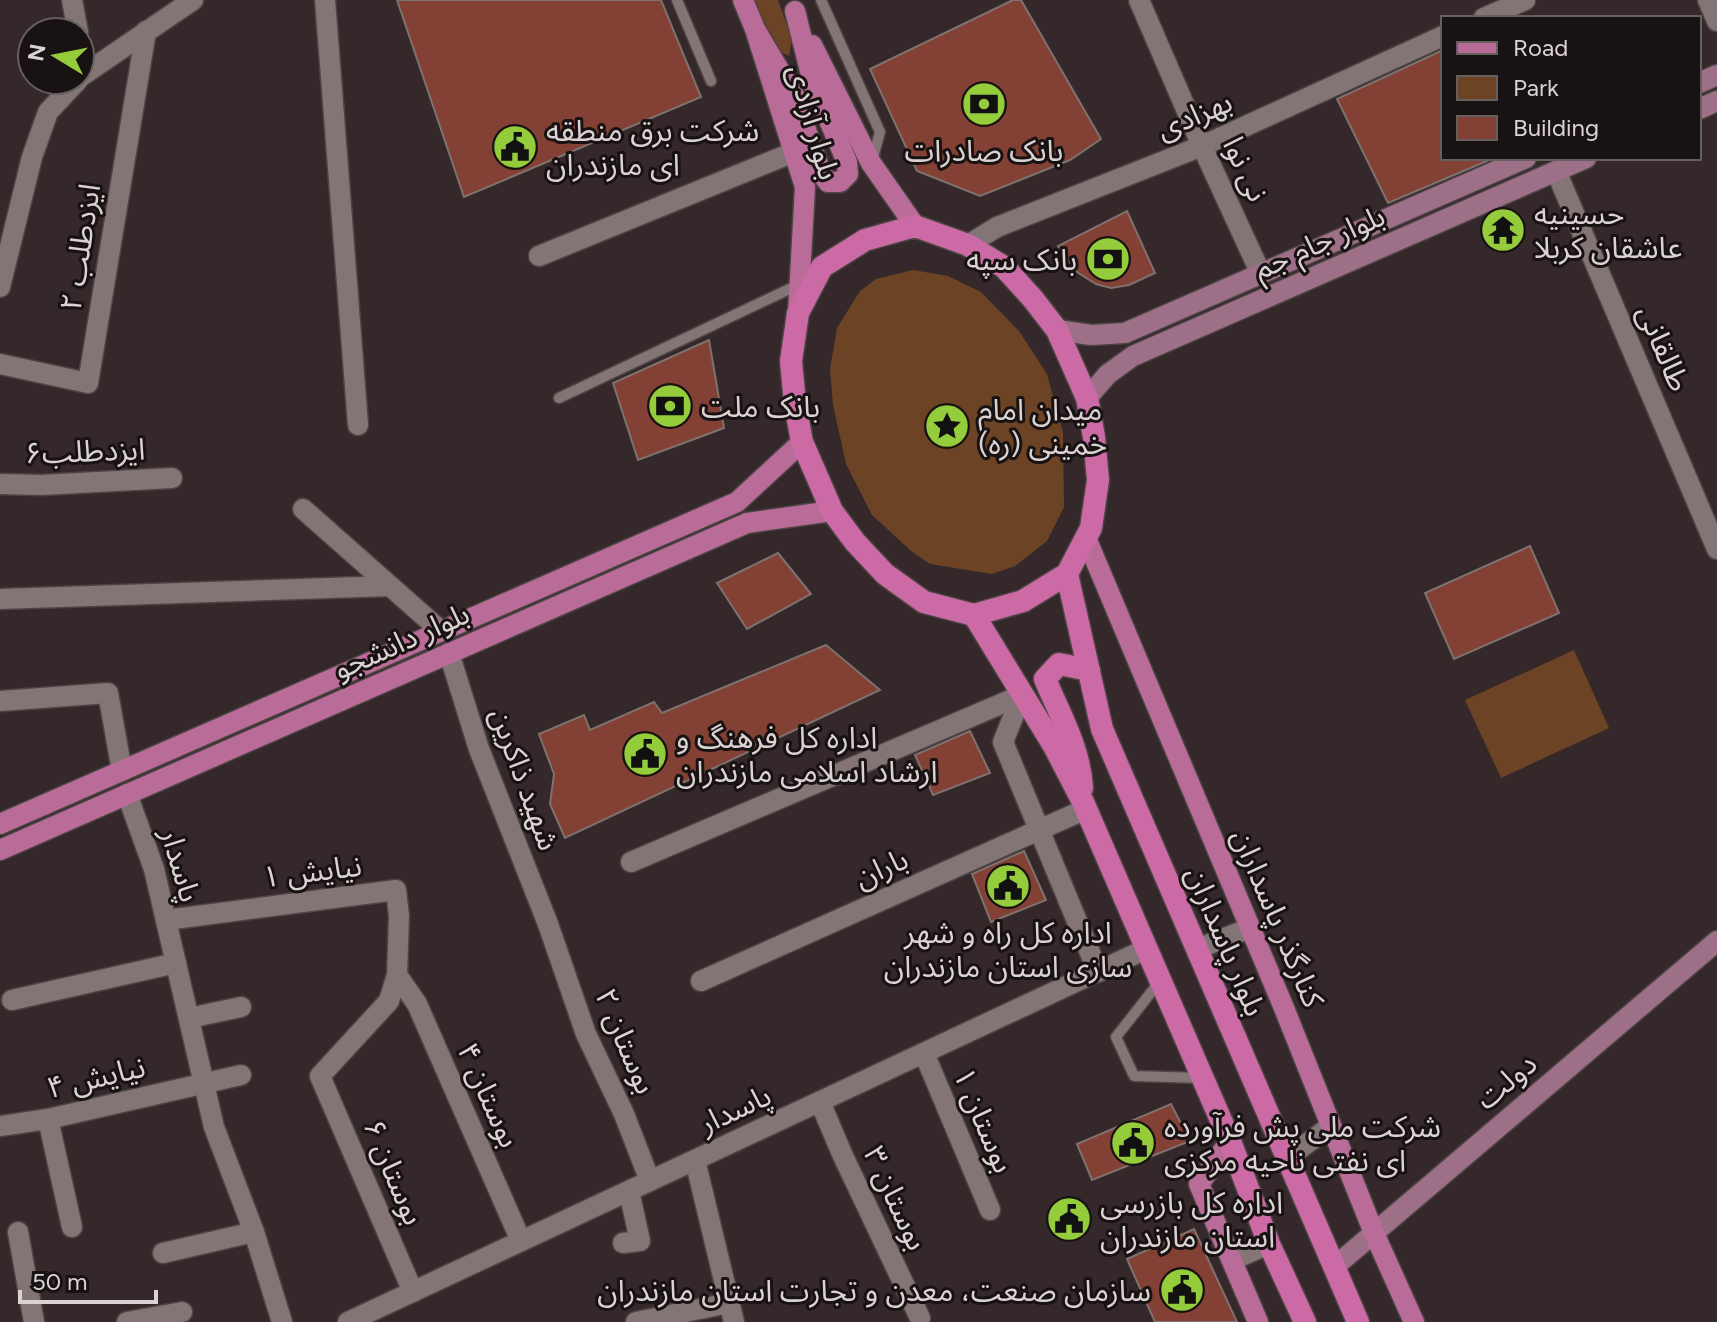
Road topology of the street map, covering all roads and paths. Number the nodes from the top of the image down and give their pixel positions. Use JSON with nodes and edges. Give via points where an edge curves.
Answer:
{"nodes":[{"id":1,"x":193,"y":0,"type":"edge"},
{"id":2,"x":325,"y":0,"type":"edge"},
{"id":3,"x":677,"y":0,"type":"edge"},
{"id":4,"x":743,"y":0,"type":"edge"},
{"id":5,"x":821,"y":0,"type":"edge"},
{"id":6,"x":1139,"y":0,"type":"edge"},
{"id":7,"x":1525,"y":0,"type":"edge"},
{"id":8,"x":1708,"y":0,"type":"edge"},
{"id":9,"x":792,"y":6,"type":"edge"},
{"id":10,"x":1489,"y":16,"type":"edge"},
{"id":11,"x":1717,"y":21,"type":"edge"},
{"id":12,"x":755,"y":29,"type":"junction"},
{"id":13,"x":146,"y":31,"type":"junction"},
{"id":14,"x":1441,"y":37,"type":"edge"},
{"id":15,"x":96,"y":66,"type":"edge"},
{"id":16,"x":711,"y":81,"type":"dead end"},
{"id":17,"x":63,"y":96,"type":"edge"},
{"id":18,"x":1202,"y":146,"type":"junction"},
{"id":19,"x":794,"y":152,"type":"junction"},
{"id":20,"x":1521,"y":160,"type":"edge"},
{"id":21,"x":1581,"y":160,"type":"edge"},
{"id":22,"x":871,"y":163,"type":"junction"},
{"id":23,"x":1556,"y":171,"type":"junction"},
{"id":24,"x":915,"y":226,"type":"junction"},
{"id":25,"x":968,"y":245,"type":"junction"},
{"id":26,"x":1315,"y":250,"type":"junction"},
{"id":27,"x":539,"y":256,"type":"dead end"},
{"id":28,"x":1324,"y":272,"type":"junction"},
{"id":29,"x":1261,"y":274,"type":"junction"},
{"id":30,"x":800,"y":284,"type":"junction"},
{"id":31,"x":0,"y":287,"type":"edge"},
{"id":32,"x":798,"y":313,"type":"junction"},
{"id":33,"x":1057,"y":330,"type":"junction"},
{"id":34,"x":0,"y":364,"type":"edge"},
{"id":35,"x":559,"y":398,"type":"dead end"},
{"id":36,"x":1087,"y":398,"type":"junction"},
{"id":37,"x":358,"y":425,"type":"dead end"},
{"id":38,"x":802,"y":442,"type":"junction"},
{"id":39,"x":172,"y":478,"type":"dead end"},
{"id":40,"x":0,"y":484,"type":"edge"},
{"id":41,"x":303,"y":509,"type":"dead end"},
{"id":42,"x":832,"y":511,"type":"junction"},
{"id":43,"x":1086,"y":538,"type":"junction"},
{"id":44,"x":1717,"y":549,"type":"edge"},
{"id":45,"x":1067,"y":574,"type":"junction"},
{"id":46,"x":390,"y":586,"type":"junction"},
{"id":47,"x":0,"y":599,"type":"edge"},
{"id":48,"x":974,"y":615,"type":"junction"},
{"id":49,"x":441,"y":631,"type":"junction"},
{"id":50,"x":449,"y":653,"type":"junction"},
{"id":51,"x":1089,"y":670,"type":"junction"},
{"id":52,"x":1022,"y":695,"type":"junction"},
{"id":53,"x":0,"y":701,"type":"edge"},
{"id":54,"x":122,"y":771,"type":"junction"},
{"id":55,"x":127,"y":794,"type":"junction"},
{"id":56,"x":1084,"y":806,"type":"junction"},
{"id":57,"x":0,"y":824,"type":"edge"},
{"id":58,"x":1039,"y":830,"type":"junction"},
{"id":59,"x":0,"y":850,"type":"edge"},
{"id":60,"x":631,"y":862,"type":"dead end"},
{"id":61,"x":166,"y":920,"type":"junction"},
{"id":62,"x":548,"y":924,"type":"joint"},
{"id":63,"x":1250,"y":928,"type":"junction"},
{"id":64,"x":1717,"y":941,"type":"edge"},
{"id":65,"x":1146,"y":949,"type":"junction"},
{"id":66,"x":1197,"y":949,"type":"junction"},
{"id":67,"x":176,"y":963,"type":"junction"},
{"id":68,"x":1098,"y":972,"type":"junction"},
{"id":69,"x":397,"y":975,"type":"junction"},
{"id":70,"x":701,"y":981,"type":"dead end"},
{"id":71,"x":1160,"y":981,"type":"junction"},
{"id":72,"x":12,"y":1000,"type":"dead end"},
{"id":73,"x":241,"y":1007,"type":"dead end"},
{"id":74,"x":189,"y":1018,"type":"junction"},
{"id":75,"x":924,"y":1053,"type":"junction"},
{"id":76,"x":241,"y":1075,"type":"dead end"},
{"id":77,"x":320,"y":1076,"type":"joint"},
{"id":78,"x":1202,"y":1078,"type":"junction"},
{"id":79,"x":204,"y":1083,"type":"junction"},
{"id":80,"x":820,"y":1102,"type":"junction"},
{"id":81,"x":48,"y":1119,"type":"junction"},
{"id":82,"x":0,"y":1126,"type":"edge"},
{"id":83,"x":1331,"y":1126,"type":"junction"},
{"id":84,"x":1230,"y":1141,"type":"junction"},
{"id":85,"x":1287,"y":1158,"type":"junction"},
{"id":86,"x":695,"y":1160,"type":"junction"},
{"id":87,"x":650,"y":1181,"type":"junction"},
{"id":88,"x":629,"y":1191,"type":"junction"},
{"id":89,"x":990,"y":1210,"type":"dead end"},
{"id":90,"x":72,"y":1227,"type":"dead end"},
{"id":91,"x":18,"y":1232,"type":"dead end"},
{"id":92,"x":254,"y":1232,"type":"junction"},
{"id":93,"x":1374,"y":1233,"type":"junction"},
{"id":94,"x":521,"y":1241,"type":"junction"},
{"id":95,"x":623,"y":1243,"type":"dead end"},
{"id":96,"x":1269,"y":1244,"type":"junction"},
{"id":97,"x":163,"y":1253,"type":"dead end"},
{"id":98,"x":1232,"y":1260,"type":"junction"},
{"id":99,"x":1334,"y":1267,"type":"junction"},
{"id":100,"x":413,"y":1292,"type":"junction"},
{"id":101,"x":182,"y":1312,"type":"dead end"},
{"id":102,"x":731,"y":1313,"type":"edge"},
{"id":103,"x":372,"y":1317,"type":"edge"},
{"id":104,"x":920,"y":1318,"type":"dead end"},
{"id":105,"x":34,"y":1322,"type":"edge"},
{"id":106,"x":127,"y":1322,"type":"edge"},
{"id":107,"x":282,"y":1322,"type":"edge"},
{"id":108,"x":348,"y":1322,"type":"edge"},
{"id":109,"x":636,"y":1322,"type":"edge"},
{"id":110,"x":1258,"y":1322,"type":"edge"},
{"id":111,"x":1305,"y":1322,"type":"edge"},
{"id":112,"x":1358,"y":1322,"type":"edge"},
{"id":113,"x":1414,"y":1322,"type":"edge"}],
"edges":[{"from":1,"to":13,"type":"street"},
{"from":2,"to":37,"type":"street"},
{"from":3,"to":16,"type":"lane"},
{"from":4,"to":12,"type":"main road","name":"بلوار آزادی"},
{"from":5,"to":22,"type":"lane","via":[[880,132]]},
{"from":6,"to":18,"type":"street","name":"نی نوا"},
{"from":7,"to":10,"type":"street"},
{"from":8,"to":11,"type":"street"},
{"from":9,"to":12,"type":"main road","via":[[813,83],[847,162],[848,174],[840,182],[828,182],[821,173],[794,95]]},
{"from":9,"to":22,"type":"main road","name":"بلوار آزادی"},
{"from":12,"to":19,"type":"main road","name":"بلوار آزادی"},
{"from":13,"to":15,"type":"street"},
{"from":13,"to":34,"type":"street","name":"ایزدطلب ۲","via":[[88,383]]},
{"from":14,"to":18,"type":"street","name":"بهزادی"},
{"from":17,"to":31,"type":"street","via":[[48,112],[32,157]]},
{"from":18,"to":25,"type":"street","name":"بهزادی","via":[[997,227]]},
{"from":18,"to":29,"type":"street","name":"نی نوا"},
{"from":19,"to":27,"type":"street"},
{"from":19,"to":30,"type":"main road","name":"بلوار آزادی","via":[[805,187]]},
{"from":20,"to":26,"type":"main road","name":"بلوار جام جم"},
{"from":21,"to":23,"type":"main road","name":"بلوار جام جم"},
{"from":22,"to":24,"type":"main road","name":"بلوار آزادی"},
{"from":23,"to":28,"type":"main road","name":"بلوار جام جم"},
{"from":23,"to":44,"type":"street","name":"طالقانی"},
{"from":24,"to":25,"type":"highway"},
{"from":24,"to":32,"type":"highway","via":[[865,240],[822,267]]},
{"from":25,"to":33,"type":"highway","via":[[1004,267]]},
{"from":26,"to":28,"type":"main road"},
{"from":26,"to":29,"type":"main road","name":"بلوار جام جم"},
{"from":28,"to":36,"type":"main road","name":"بلوار جام جم","via":[[1133,356]]},
{"from":29,"to":33,"type":"main road","name":"بلوار جام جم","via":[[1125,333]]},
{"from":30,"to":32,"type":"main road","name":"بلوار آزادی"},
{"from":30,"to":35,"type":"lane"},
{"from":32,"to":38,"type":"highway","via":[[791,361]]},
{"from":33,"to":36,"type":"highway"},
{"from":36,"to":43,"type":"highway","via":[[1098,480]]},
{"from":38,"to":42,"type":"highway"},
{"from":38,"to":49,"type":"main road","name":"بلوار دانشجو","via":[[737,502]]},
{"from":39,"to":40,"type":"street","name":"ایزدطلب۶"},
{"from":41,"to":46,"type":"street"},
{"from":42,"to":48,"type":"highway","via":[[885,574],[924,602]]},
{"from":42,"to":50,"type":"main road","name":"بلوار دانشجو","via":[[747,523]]},
{"from":43,"to":45,"type":"highway"},
{"from":43,"to":63,"type":"main road","name":"کنارگذر پاسداران"},
{"from":45,"to":48,"type":"highway","via":[[1023,601]]},
{"from":45,"to":51,"type":"highway","name":"بلوار پاسداران"},
{"from":46,"to":47,"type":"street"},
{"from":46,"to":49,"type":"street"},
{"from":48,"to":52,"type":"highway"},
{"from":49,"to":54,"type":"main road","name":"بلوار دانشجو"},
{"from":50,"to":55,"type":"main road","name":"بلوار دانشجو"},
{"from":50,"to":62,"type":"street","name":"شهید ذاکرین","via":[[479,749]]},
{"from":51,"to":56,"type":"highway","via":[[1059,664],[1045,679],[1081,768]]},
{"from":51,"to":66,"type":"highway","name":"بلوار پاسداران","via":[[1102,729]]},
{"from":52,"to":56,"type":"highway"},
{"from":52,"to":58,"type":"street","via":[[1003,742]]},
{"from":52,"to":60,"type":"street"},
{"from":53,"to":54,"type":"street","via":[[108,693]]},
{"from":54,"to":57,"type":"main road","name":"بلوار دانشجو"},
{"from":55,"to":59,"type":"main road","name":"بلوار دانشجو"},
{"from":55,"to":61,"type":"street","name":"پاسدار"},
{"from":56,"to":58,"type":"street","name":"باران"},
{"from":56,"to":65,"type":"highway"},
{"from":58,"to":68,"type":"street"},
{"from":58,"to":70,"type":"street","name":"باران"},
{"from":61,"to":67,"type":"street","name":"پاسدار"},
{"from":61,"to":69,"type":"street","name":"نیایش ۱","via":[[396,890]]},
{"from":62,"to":87,"type":"street","name":"بوستان ۲","via":[[586,1034]]},
{"from":63,"to":66,"type":"street"},
{"from":63,"to":83,"type":"main road","name":"کنارگذر پاسداران"},
{"from":64,"to":93,"type":"main road","name":"دولت"},
{"from":65,"to":68,"type":"street","name":"پاسدار"},
{"from":65,"to":71,"type":"highway"},
{"from":66,"to":85,"type":"highway","name":"بلوار پاسداران"},
{"from":67,"to":72,"type":"street"},
{"from":67,"to":74,"type":"street","name":"پاسدار"},
{"from":68,"to":75,"type":"street","name":"پاسدار"},
{"from":69,"to":77,"type":"street","name":"نیایش ۱","via":[[389,1001]]},
{"from":69,"to":94,"type":"street","name":"بوستان ۴","via":[[417,1004]]},
{"from":71,"to":78,"type":"highway"},
{"from":71,"to":78,"type":"lane","via":[[1116,1037],[1134,1076]]},
{"from":73,"to":74,"type":"street"},
{"from":74,"to":79,"type":"street","name":"پاسدار"},
{"from":75,"to":80,"type":"street","name":"پاسدار"},
{"from":75,"to":89,"type":"street","name":"بوستان ۱"},
{"from":76,"to":79,"type":"street","name":"نیایش ۴"},
{"from":77,"to":100,"type":"street","name":"بوستان ۶"},
{"from":78,"to":84,"type":"highway"},
{"from":79,"to":81,"type":"street","name":"نیایش ۴"},
{"from":79,"to":92,"type":"street","name":"پاسدار","via":[[214,1127]]},
{"from":80,"to":86,"type":"street","name":"پاسدار"},
{"from":80,"to":104,"type":"street","name":"بوستان ۳"},
{"from":81,"to":82,"type":"street","name":"نیایش ۴"},
{"from":81,"to":90,"type":"street"},
{"from":83,"to":85,"type":"street"},
{"from":83,"to":93,"type":"main road","name":"کنارگذر پاسداران"},
{"from":84,"to":96,"type":"highway"},
{"from":84,"to":98,"type":"main road","via":[[1199,1184]]},
{"from":85,"to":99,"type":"highway","name":"بلوار پاسداران"},
{"from":86,"to":87,"type":"street","name":"پاسدار"},
{"from":86,"to":102,"type":"street"},
{"from":87,"to":88,"type":"street","name":"پاسدار"},
{"from":88,"to":94,"type":"street","name":"پاسدار"},
{"from":88,"to":95,"type":"street","via":[[640,1241]]},
{"from":91,"to":105,"type":"street"},
{"from":92,"to":97,"type":"street"},
{"from":92,"to":107,"type":"street","name":"پاسدار"},
{"from":93,"to":99,"type":"main road","name":"دولت"},
{"from":93,"to":113,"type":"main road","name":"کنارگذر پاسداران"},
{"from":94,"to":100,"type":"street","name":"پاسدار"},
{"from":96,"to":98,"type":"street"},
{"from":96,"to":111,"type":"highway"},
{"from":98,"to":110,"type":"main road"},
{"from":99,"to":112,"type":"highway","name":"بلوار پاسداران"},
{"from":100,"to":103,"type":"street","name":"پاسدار"},
{"from":101,"to":106,"type":"street"},
{"from":102,"to":109,"type":"street"},
{"from":103,"to":108,"type":"street","name":"پاسدار"}]}
